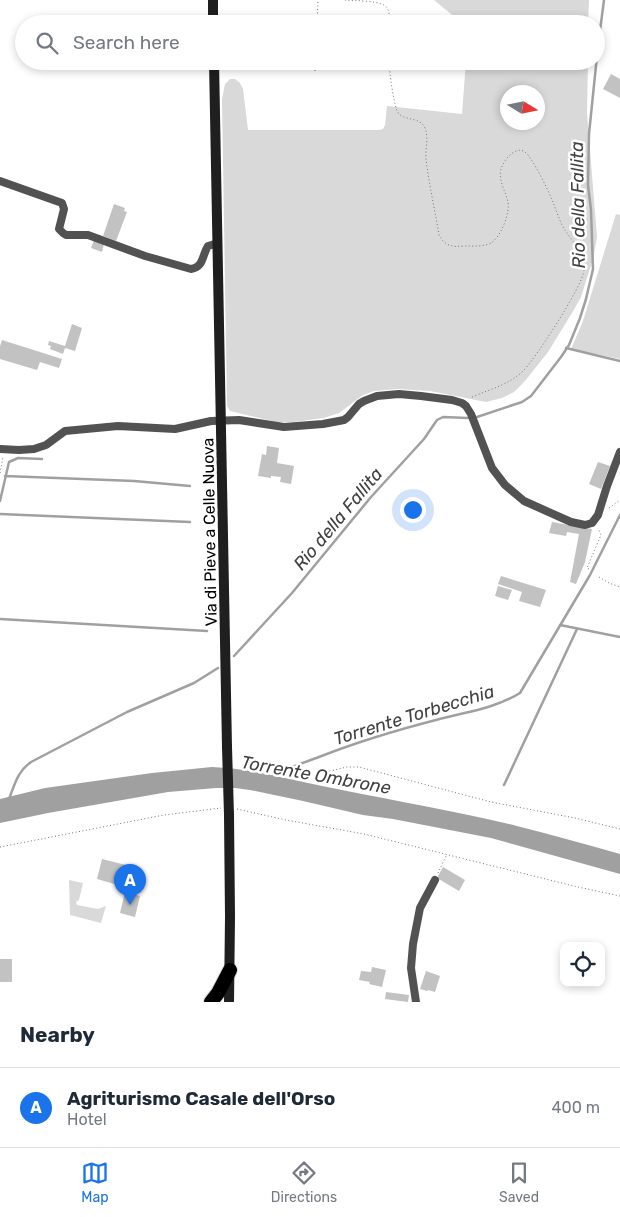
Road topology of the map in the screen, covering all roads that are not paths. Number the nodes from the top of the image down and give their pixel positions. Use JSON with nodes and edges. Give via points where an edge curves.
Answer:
{"nodes":[{"id":1,"x":213,"y":0,"type":"edge"},
{"id":2,"x":214,"y":15,"type":"edge"},
{"id":3,"x":214,"y":70,"type":"edge"},
{"id":4,"x":0,"y":181,"type":"edge"},
{"id":5,"x":218,"y":243,"type":"junction"},
{"id":6,"x":222,"y":420,"type":"junction"},
{"id":7,"x":2,"y":449,"type":"edge"},
{"id":8,"x":620,"y":452,"type":"edge"},
{"id":9,"x":435,"y":880,"type":"road end"},
{"id":10,"x":230,"y":970,"type":"junction"},
{"id":11,"x":211,"y":1002,"type":"edge"},
{"id":12,"x":229,"y":1002,"type":"edge"},
{"id":13,"x":416,"y":1002,"type":"edge"}],
"edges":[{"from":1,"to":2,"type":"main road"},
{"from":3,"to":5,"type":"main road","name":"Via di Pieve a Celle Nuova"},
{"from":4,"to":5,"type":"street","via":[[62,203],[64,209],[59,229],[66,235],[88,235],[191,269],[200,264],[208,246]]},
{"from":5,"to":6,"type":"main road","name":"Via di Pieve a Celle Nuova"},
{"from":6,"to":7,"type":"street","via":[[179,429],[118,426],[72,430],[65,431],[40,448]]},
{"from":6,"to":8,"type":"street","via":[[248,420],[284,427],[338,422],[364,401],[399,394],[462,402],[471,414],[500,480],[524,501],[585,525],[595,520]]},
{"from":6,"to":10,"type":"main road","name":"Via di Pieve a Celle Nuova","bridge":true},
{"from":9,"to":13,"type":"street","via":[[420,908],[413,944],[411,968]]},
{"from":10,"to":11,"type":"highway"},
{"from":10,"to":12,"type":"main road","name":"Via di Pieve a Celle Nuova"}]}
